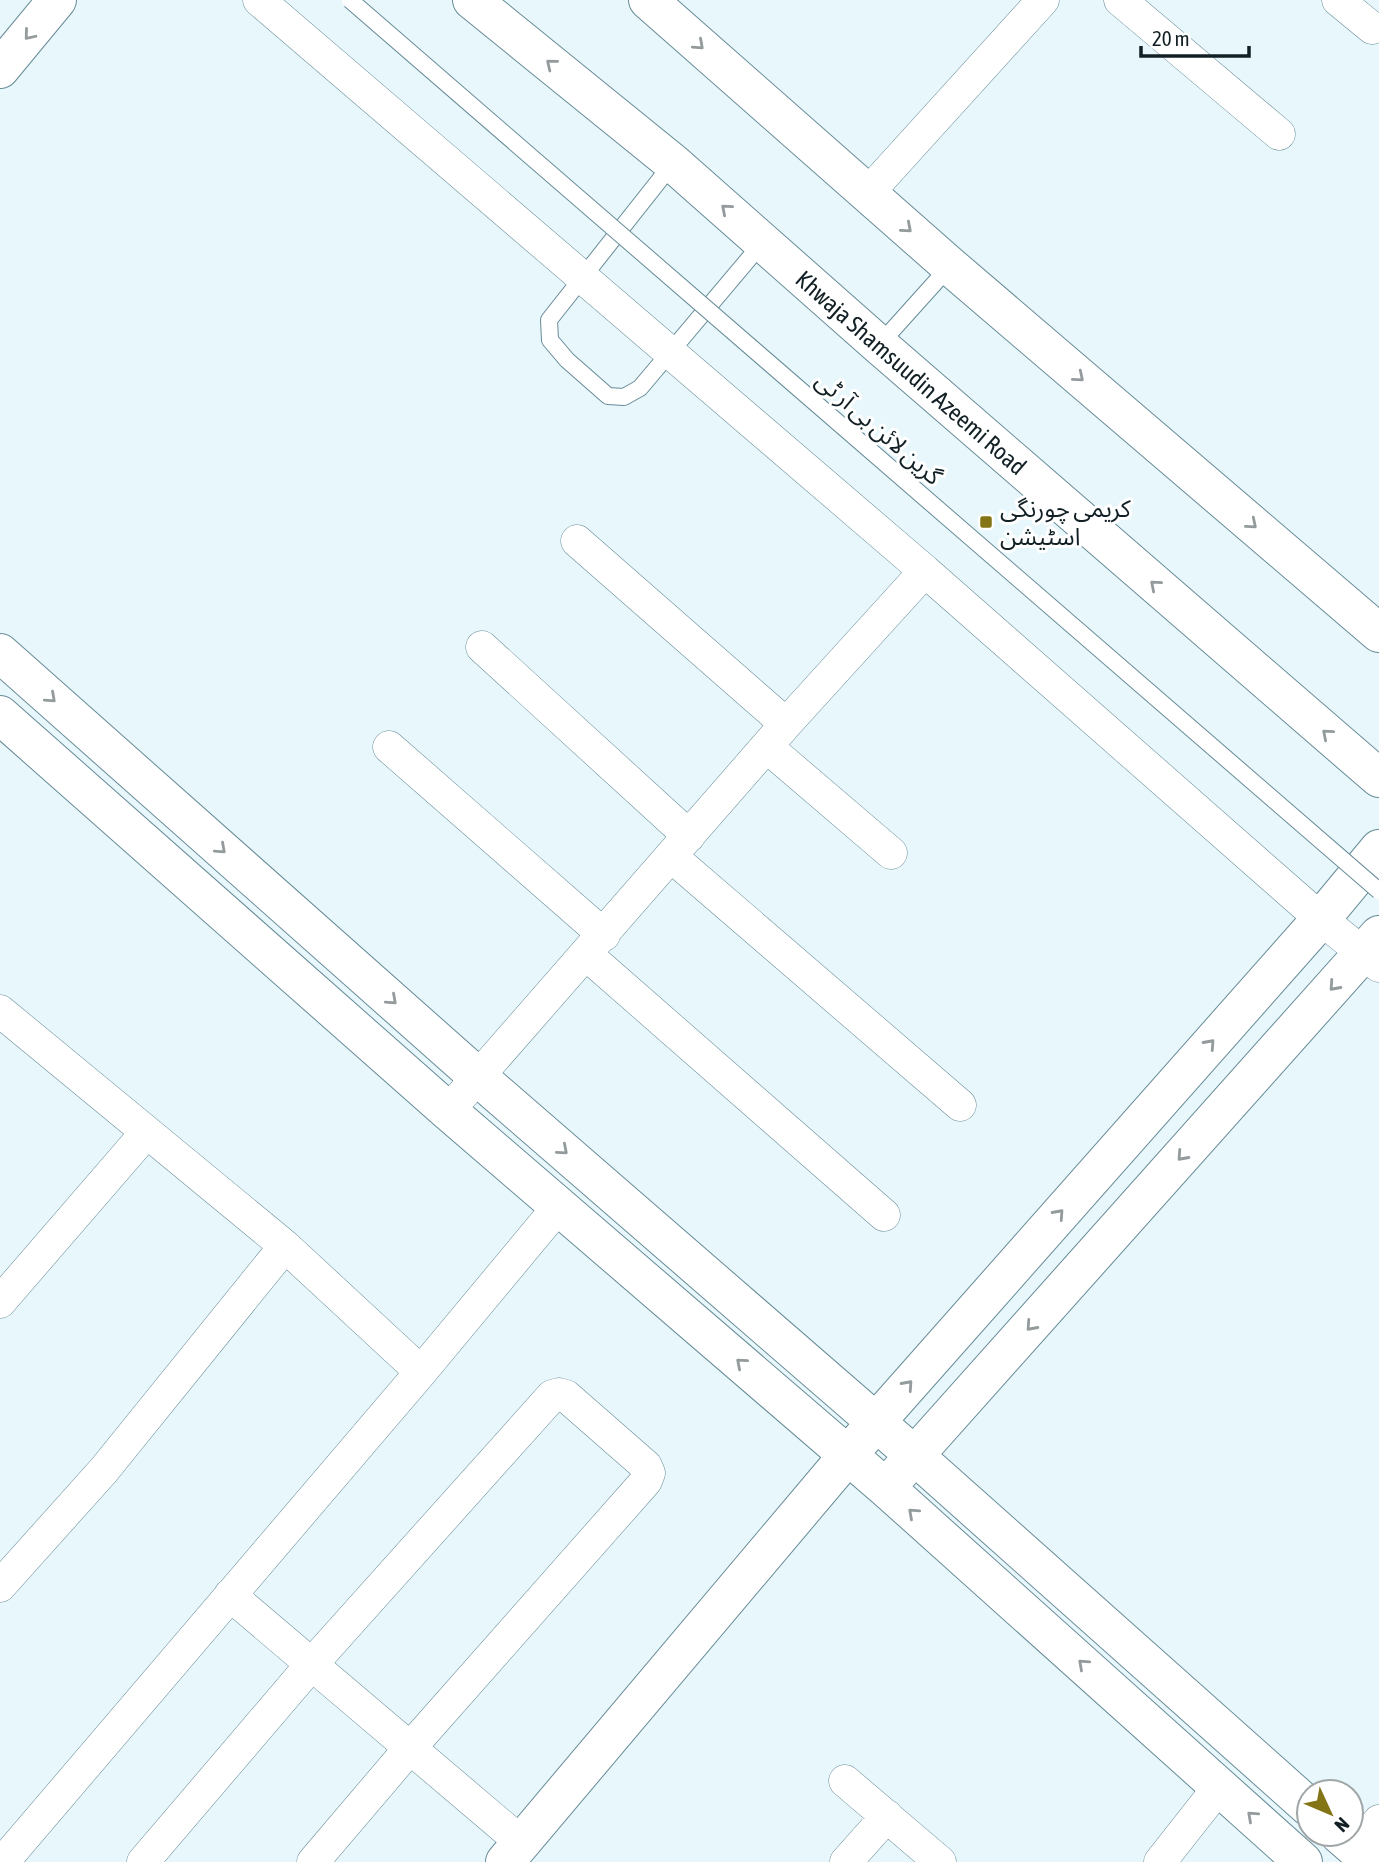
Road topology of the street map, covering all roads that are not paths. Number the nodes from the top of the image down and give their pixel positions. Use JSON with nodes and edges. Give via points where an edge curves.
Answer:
{"nodes":[{"id":1,"x":57,"y":0,"type":"edge"},
{"id":2,"x":259,"y":0,"type":"edge"},
{"id":3,"x":350,"y":0,"type":"edge"},
{"id":4,"x":472,"y":0,"type":"edge"},
{"id":5,"x":648,"y":0,"type":"edge"},
{"id":6,"x":1043,"y":0,"type":"edge"},
{"id":7,"x":1120,"y":0,"type":"edge"},
{"id":8,"x":1338,"y":0,"type":"edge"},
{"id":9,"x":1372,"y":28,"type":"dead end"},
{"id":10,"x":0,"y":69,"type":"edge"},
{"id":11,"x":1279,"y":134,"type":"dead end"},
{"id":12,"x":673,"y":163,"type":"junction"},
{"id":13,"x":867,"y":194,"type":"junction"},
{"id":14,"x":763,"y":242,"type":"junction"},
{"id":15,"x":950,"y":267,"type":"junction"},
{"id":16,"x":583,"y":277,"type":"junction"},
{"id":17,"x":879,"y":345,"type":"junction"},
{"id":18,"x":671,"y":351,"type":"junction"},
{"id":19,"x":577,"y":541,"type":"dead end"},
{"id":20,"x":925,"y":571,"type":"junction"},
{"id":21,"x":1379,"y":633,"type":"edge"},
{"id":22,"x":482,"y":647,"type":"dead end"},
{"id":23,"x":0,"y":653,"type":"edge"},
{"id":24,"x":0,"y":715,"type":"edge"},
{"id":25,"x":776,"y":736,"type":"junction"},
{"id":26,"x":389,"y":747,"type":"dead end"},
{"id":27,"x":1379,"y":778,"type":"edge"},
{"id":28,"x":680,"y":846,"type":"junction"},
{"id":29,"x":1379,"y":849,"type":"edge"},
{"id":30,"x":891,"y":853,"type":"dead end"},
{"id":31,"x":1379,"y":891,"type":"edge"},
{"id":32,"x":1321,"y":919,"type":"junction"},
{"id":33,"x":595,"y":945,"type":"junction"},
{"id":34,"x":1374,"y":951,"type":"edge"},
{"id":35,"x":0,"y":1011,"type":"edge"},
{"id":36,"x":478,"y":1077,"type":"junction"},
{"id":37,"x":960,"y":1105,"type":"dead end"},
{"id":38,"x":448,"y":1111,"type":"junction"},
{"id":39,"x":146,"y":1133,"type":"junction"},
{"id":40,"x":559,"y":1206,"type":"junction"},
{"id":41,"x":884,"y":1215,"type":"dead end"},
{"id":42,"x":285,"y":1247,"type":"junction"},
{"id":43,"x":0,"y":1302,"type":"edge"},
{"id":44,"x":421,"y":1372,"type":"junction"},
{"id":45,"x":876,"y":1422,"type":"junction"},
{"id":46,"x":847,"y":1454,"type":"junction"},
{"id":47,"x":915,"y":1456,"type":"junction"},
{"id":48,"x":886,"y":1488,"type":"junction"},
{"id":49,"x":0,"y":1586,"type":"edge"},
{"id":50,"x":230,"y":1595,"type":"junction"},
{"id":51,"x":311,"y":1665,"type":"junction"},
{"id":52,"x":410,"y":1748,"type":"junction"},
{"id":53,"x":845,"y":1781,"type":"dead end"},
{"id":54,"x":1219,"y":1787,"type":"junction"},
{"id":55,"x":1295,"y":1795,"type":"edge"},
{"id":56,"x":887,"y":1816,"type":"junction"},
{"id":57,"x":514,"y":1853,"type":"edge"},
{"id":58,"x":3,"y":1862,"type":"edge"},
{"id":59,"x":143,"y":1862,"type":"edge"},
{"id":60,"x":313,"y":1862,"type":"edge"},
{"id":61,"x":846,"y":1862,"type":"edge"},
{"id":62,"x":940,"y":1862,"type":"edge"},
{"id":63,"x":1160,"y":1862,"type":"edge"},
{"id":64,"x":1303,"y":1862,"type":"edge"}],
"edges":[{"from":1,"to":10,"type":"street","one_way":true},
{"from":2,"to":16,"type":"street"},
{"from":3,"to":31,"type":"lane","name":"گرین لائن بی آر ٹی","bridge":true},
{"from":12,"to":4,"type":"street","name":"Khwaja Shamsuudin Azeemi Road","one_way":true},
{"from":5,"to":13,"type":"street","one_way":true},
{"from":6,"to":13,"type":"street"},
{"from":7,"to":11,"type":"street"},
{"from":8,"to":9,"type":"street"},
{"from":14,"to":12,"type":"street","name":"Khwaja Shamsuudin Azeemi Road","one_way":true},
{"from":12,"to":16,"type":"lane"},
{"from":13,"to":15,"type":"street","one_way":true},
{"from":14,"to":17,"type":"street","name":"Khwaja Shamsuudin Azeemi Road"},
{"from":14,"to":18,"type":"lane"},
{"from":15,"to":17,"type":"lane"},
{"from":15,"to":21,"type":"street","one_way":true},
{"from":16,"to":18,"type":"street"},
{"from":16,"to":18,"type":"lane","via":[[549,320],[550,340],[608,396],[624,397],[640,388]]},
{"from":27,"to":17,"type":"street","name":"Khwaja Shamsuudin Azeemi Road","one_way":true},
{"from":18,"to":20,"type":"street"},
{"from":19,"to":25,"type":"street"},
{"from":20,"to":25,"type":"street"},
{"from":20,"to":32,"type":"street"},
{"from":22,"to":28,"type":"street"},
{"from":23,"to":36,"type":"street","one_way":true},
{"from":24,"to":38,"type":"street"},
{"from":25,"to":28,"type":"street"},
{"from":25,"to":30,"type":"street"},
{"from":26,"to":33,"type":"street"},
{"from":28,"to":33,"type":"street"},
{"from":28,"to":37,"type":"street"},
{"from":29,"to":32,"type":"street"},
{"from":32,"to":34,"type":"street"},
{"from":45,"to":32,"type":"street","one_way":true},
{"from":33,"to":36,"type":"street"},
{"from":33,"to":41,"type":"street"},
{"from":34,"to":47,"type":"street","one_way":true},
{"from":35,"to":39,"type":"street"},
{"from":36,"to":38,"type":"street"},
{"from":36,"to":45,"type":"street","one_way":true},
{"from":38,"to":40,"type":"street"},
{"from":39,"to":42,"type":"street"},
{"from":39,"to":43,"type":"street"},
{"from":40,"to":44,"type":"street"},
{"from":46,"to":40,"type":"street","one_way":true},
{"from":42,"to":44,"type":"street"},
{"from":42,"to":49,"type":"street","via":[[104,1470]]},
{"from":44,"to":50,"type":"street"},
{"from":45,"to":46,"type":"street"},
{"from":45,"to":47,"type":"street"},
{"from":46,"to":48,"type":"street"},
{"from":46,"to":57,"type":"street"},
{"from":47,"to":48,"type":"street"},
{"from":47,"to":55,"type":"street"},
{"from":54,"to":48,"type":"street","one_way":true},
{"from":50,"to":51,"type":"street"},
{"from":50,"to":58,"type":"street"},
{"from":51,"to":52,"type":"street"},
{"from":51,"to":52,"type":"street","via":[[552,1396],[566,1396],[646,1466],[646,1481]]},
{"from":51,"to":59,"type":"street"},
{"from":52,"to":57,"type":"street"},
{"from":52,"to":60,"type":"street"},
{"from":53,"to":56,"type":"street"},
{"from":54,"to":63,"type":"street"},
{"from":64,"to":54,"type":"street","one_way":true},
{"from":56,"to":61,"type":"street"},
{"from":56,"to":62,"type":"street"}]}
